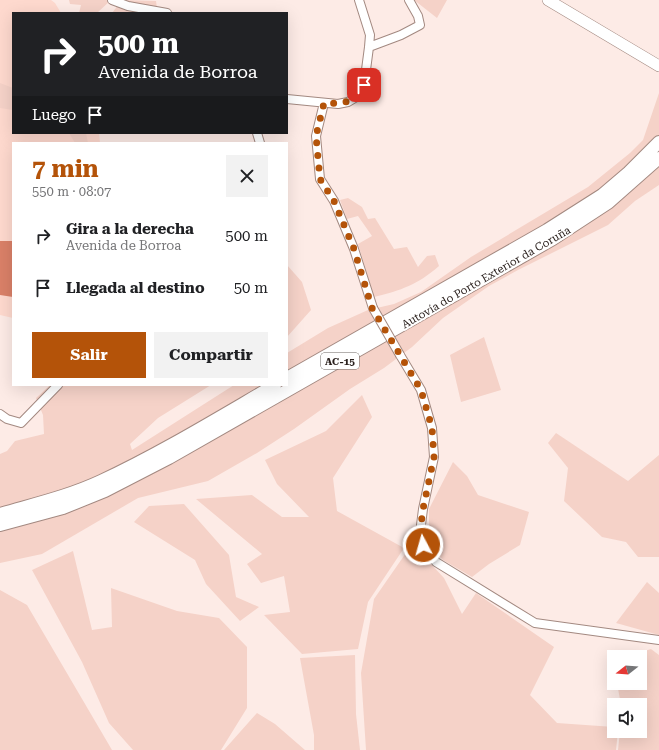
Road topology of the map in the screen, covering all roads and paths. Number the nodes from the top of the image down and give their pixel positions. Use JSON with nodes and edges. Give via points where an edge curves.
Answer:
{"nodes":[{"id":1,"x":112,"y":0,"type":"edge"},
{"id":2,"x":360,"y":0,"type":"edge"},
{"id":3,"x":409,"y":0,"type":"edge"},
{"id":4,"x":548,"y":0,"type":"edge"},
{"id":5,"x":161,"y":12,"type":"edge"},
{"id":6,"x":370,"y":47,"type":"junction"},
{"id":7,"x":659,"y":66,"type":"edge"},
{"id":8,"x":288,"y":99,"type":"edge"},
{"id":9,"x":324,"y":103,"type":"junction"},
{"id":10,"x":659,"y":142,"type":"edge"},
{"id":11,"x":659,"y":158,"type":"edge"},
{"id":12,"x":288,"y":377,"type":"edge"},
{"id":13,"x":57,"y":386,"type":"edge"},
{"id":14,"x":273,"y":386,"type":"edge"},
{"id":15,"x":0,"y":414,"type":"edge"},
{"id":16,"x":0,"y":514,"type":"edge"},
{"id":17,"x":0,"y":525,"type":"edge"},
{"id":18,"x":659,"y":640,"type":"edge"}],
"edges":[{"from":1,"to":5,"type":"street","via":[[128,6]]},
{"from":2,"to":6,"type":"street","via":[[370,35]]},
{"from":3,"to":6,"type":"street","via":[[420,25]]},
{"from":4,"to":7,"type":"main road"},
{"from":6,"to":9,"type":"street","via":[[364,85],[358,96],[348,102]]},
{"from":8,"to":9,"type":"street"},
{"from":9,"to":18,"type":"street","bridge":true,"via":[[316,136],[320,179],[334,201],[354,249],[372,308],[421,390],[432,428],[434,457],[423,509],[420,533],[423,545],[436,562],[535,623]]},
{"from":10,"to":12,"type":"highway","name":"Autovía do Porto Exterior da Coruña","number":"AC-15","via":[[602,195],[547,230]]},
{"from":11,"to":17,"type":"highway","name":"Autovía do Porto Exterior da Coruña","number":"AC-15","via":[[608,203],[553,239],[169,458],[105,491],[63,508]]},
{"from":13,"to":15,"type":"street","via":[[20,424]]},
{"from":14,"to":16,"type":"highway","via":[[164,449],[101,481],[60,497]]}]}
